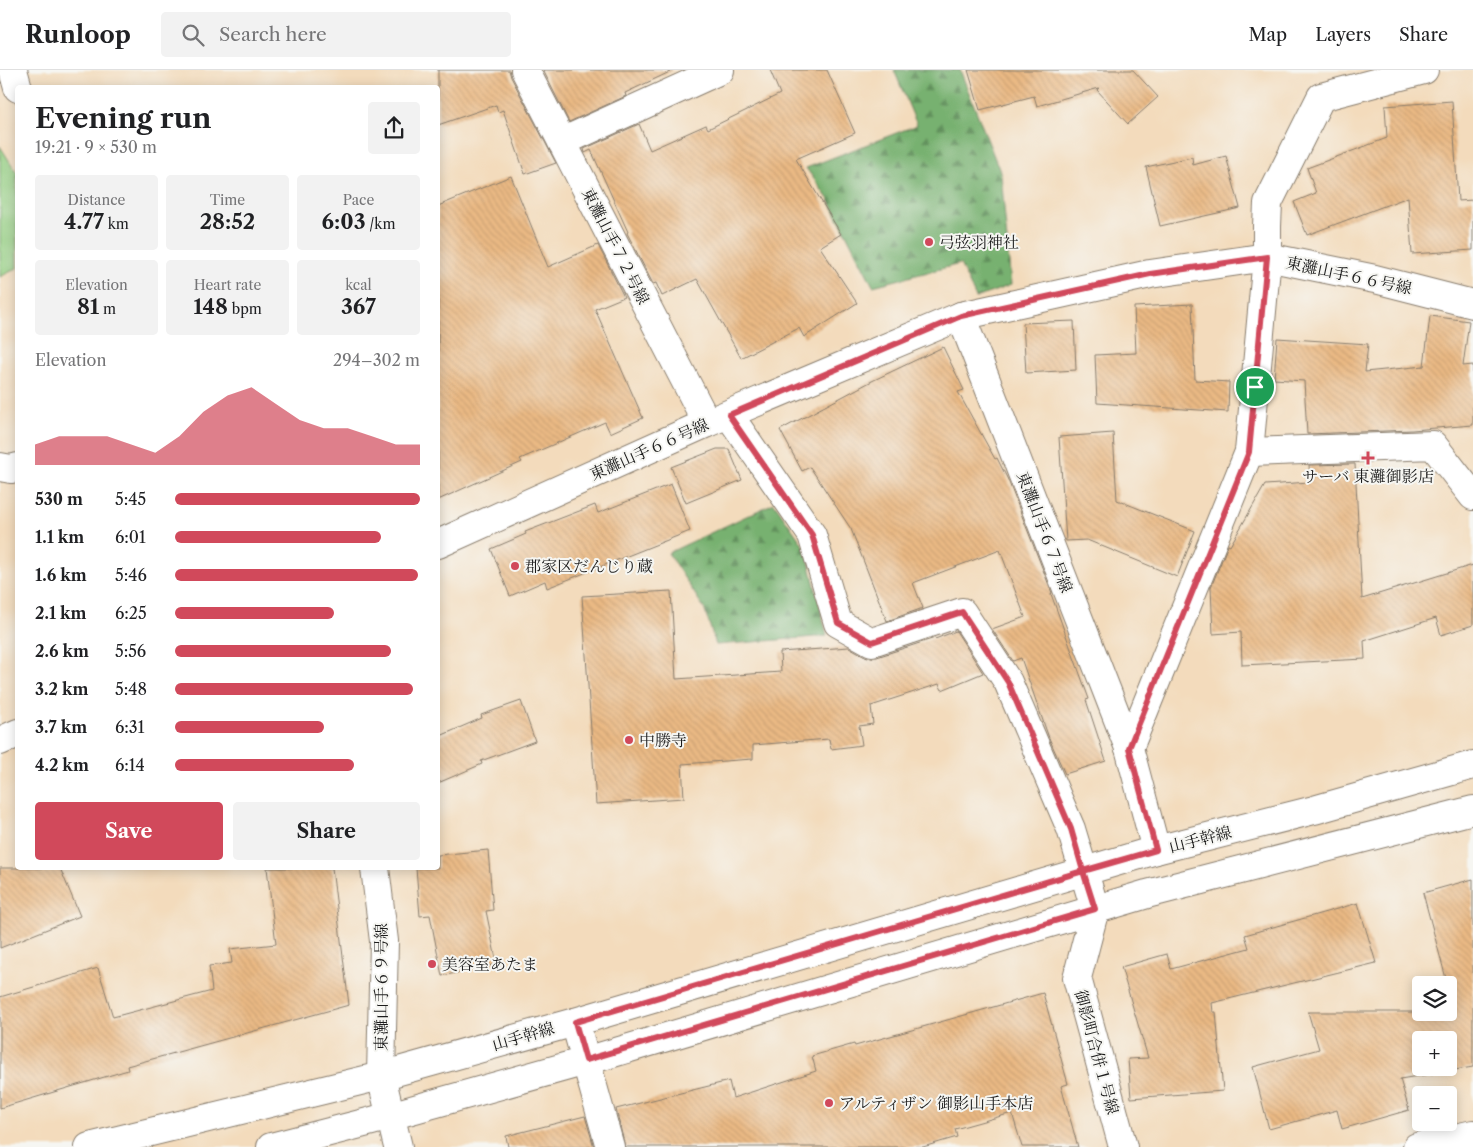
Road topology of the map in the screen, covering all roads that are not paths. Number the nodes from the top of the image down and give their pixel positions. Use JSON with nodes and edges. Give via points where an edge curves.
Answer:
{"nodes":[{"id":1,"x":12,"y":70,"type":"edge"},
{"id":2,"x":525,"y":70,"type":"edge"},
{"id":3,"x":720,"y":70,"type":"edge"},
{"id":4,"x":1424,"y":70,"type":"edge"},
{"id":5,"x":17,"y":85,"type":"edge"},
{"id":6,"x":562,"y":142,"type":"junction"},
{"id":7,"x":1267,"y":257,"type":"junction"},
{"id":8,"x":1473,"y":304,"type":"edge"},
{"id":9,"x":961,"y":316,"type":"junction"},
{"id":10,"x":718,"y":419,"type":"junction"},
{"id":11,"x":1249,"y":452,"type":"junction"},
{"id":12,"x":0,"y":467,"type":"edge"},
{"id":13,"x":15,"y":468,"type":"edge"},
{"id":14,"x":1473,"y":496,"type":"edge"},
{"id":15,"x":440,"y":543,"type":"edge"},
{"id":16,"x":15,"y":734,"type":"edge"},
{"id":17,"x":0,"y":741,"type":"edge"},
{"id":18,"x":1129,"y":748,"type":"junction"},
{"id":19,"x":1473,"y":765,"type":"edge"},
{"id":20,"x":1473,"y":810,"type":"edge"},
{"id":21,"x":1156,"y":850,"type":"junction"},
{"id":22,"x":375,"y":870,"type":"edge"},
{"id":23,"x":1083,"y":871,"type":"junction"},
{"id":24,"x":1095,"y":909,"type":"junction"},
{"id":25,"x":575,"y":1022,"type":"junction"},
{"id":26,"x":586,"y":1060,"type":"junction"},
{"id":27,"x":381,"y":1076,"type":"junction"},
{"id":28,"x":390,"y":1115,"type":"junction"},
{"id":29,"x":1471,"y":1139,"type":"edge"},
{"id":30,"x":88,"y":1147,"type":"edge"},
{"id":31,"x":271,"y":1147,"type":"edge"},
{"id":32,"x":398,"y":1147,"type":"edge"},
{"id":33,"x":610,"y":1147,"type":"edge"},
{"id":34,"x":1123,"y":1147,"type":"edge"},
{"id":35,"x":1418,"y":1147,"type":"edge"}],
"edges":[{"from":1,"to":5,"type":"street"},
{"from":2,"to":6,"type":"street","name":"東灘山手７２号線"},
{"from":3,"to":6,"type":"street"},
{"from":4,"to":7,"type":"street","via":[[1321,97],[1268,203]]},
{"from":6,"to":10,"type":"street","name":"東灘山手７２号線"},
{"from":7,"to":8,"type":"street","name":"東灘山手６６号線"},
{"from":7,"to":9,"type":"street","name":"東灘山手６６号線","via":[[1150,274]]},
{"from":7,"to":11,"type":"street"},
{"from":9,"to":10,"type":"street","name":"東灘山手６６号線"},
{"from":9,"to":18,"type":"street","name":"東灘山手６７号線"},
{"from":10,"to":15,"type":"street","name":"東灘山手６６号線"},
{"from":10,"to":23,"type":"street","name":"東灘山手７２号線","via":[[812,535],[838,623],[872,642],[962,612],[1008,682],[1071,829]]},
{"from":11,"to":14,"type":"street","via":[[1433,445]]},
{"from":11,"to":18,"type":"street"},
{"from":12,"to":13,"type":"street"},
{"from":16,"to":17,"type":"street"},
{"from":18,"to":21,"type":"street"},
{"from":19,"to":21,"type":"street","name":"山手幹線"},
{"from":20,"to":24,"type":"street"},
{"from":21,"to":23,"type":"street","name":"山手幹線"},
{"from":22,"to":27,"type":"street","name":"東灘山手６９号線","via":[[384,941]]},
{"from":23,"to":24,"type":"street"},
{"from":23,"to":25,"type":"street","name":"山手幹線"},
{"from":24,"to":26,"type":"street"},
{"from":24,"to":34,"type":"street","name":"御影町合併１号線","via":[[1077,978]]},
{"from":25,"to":26,"type":"street"},
{"from":25,"to":27,"type":"street","name":"山手幹線"},
{"from":26,"to":28,"type":"street"},
{"from":26,"to":33,"type":"street"},
{"from":27,"to":28,"type":"street","name":"東灘山手６９号線"},
{"from":27,"to":30,"type":"street","name":"山手幹線"},
{"from":28,"to":31,"type":"street"},
{"from":28,"to":32,"type":"street","name":"東灘山手６９号線"},
{"from":29,"to":35,"type":"street"}]}
